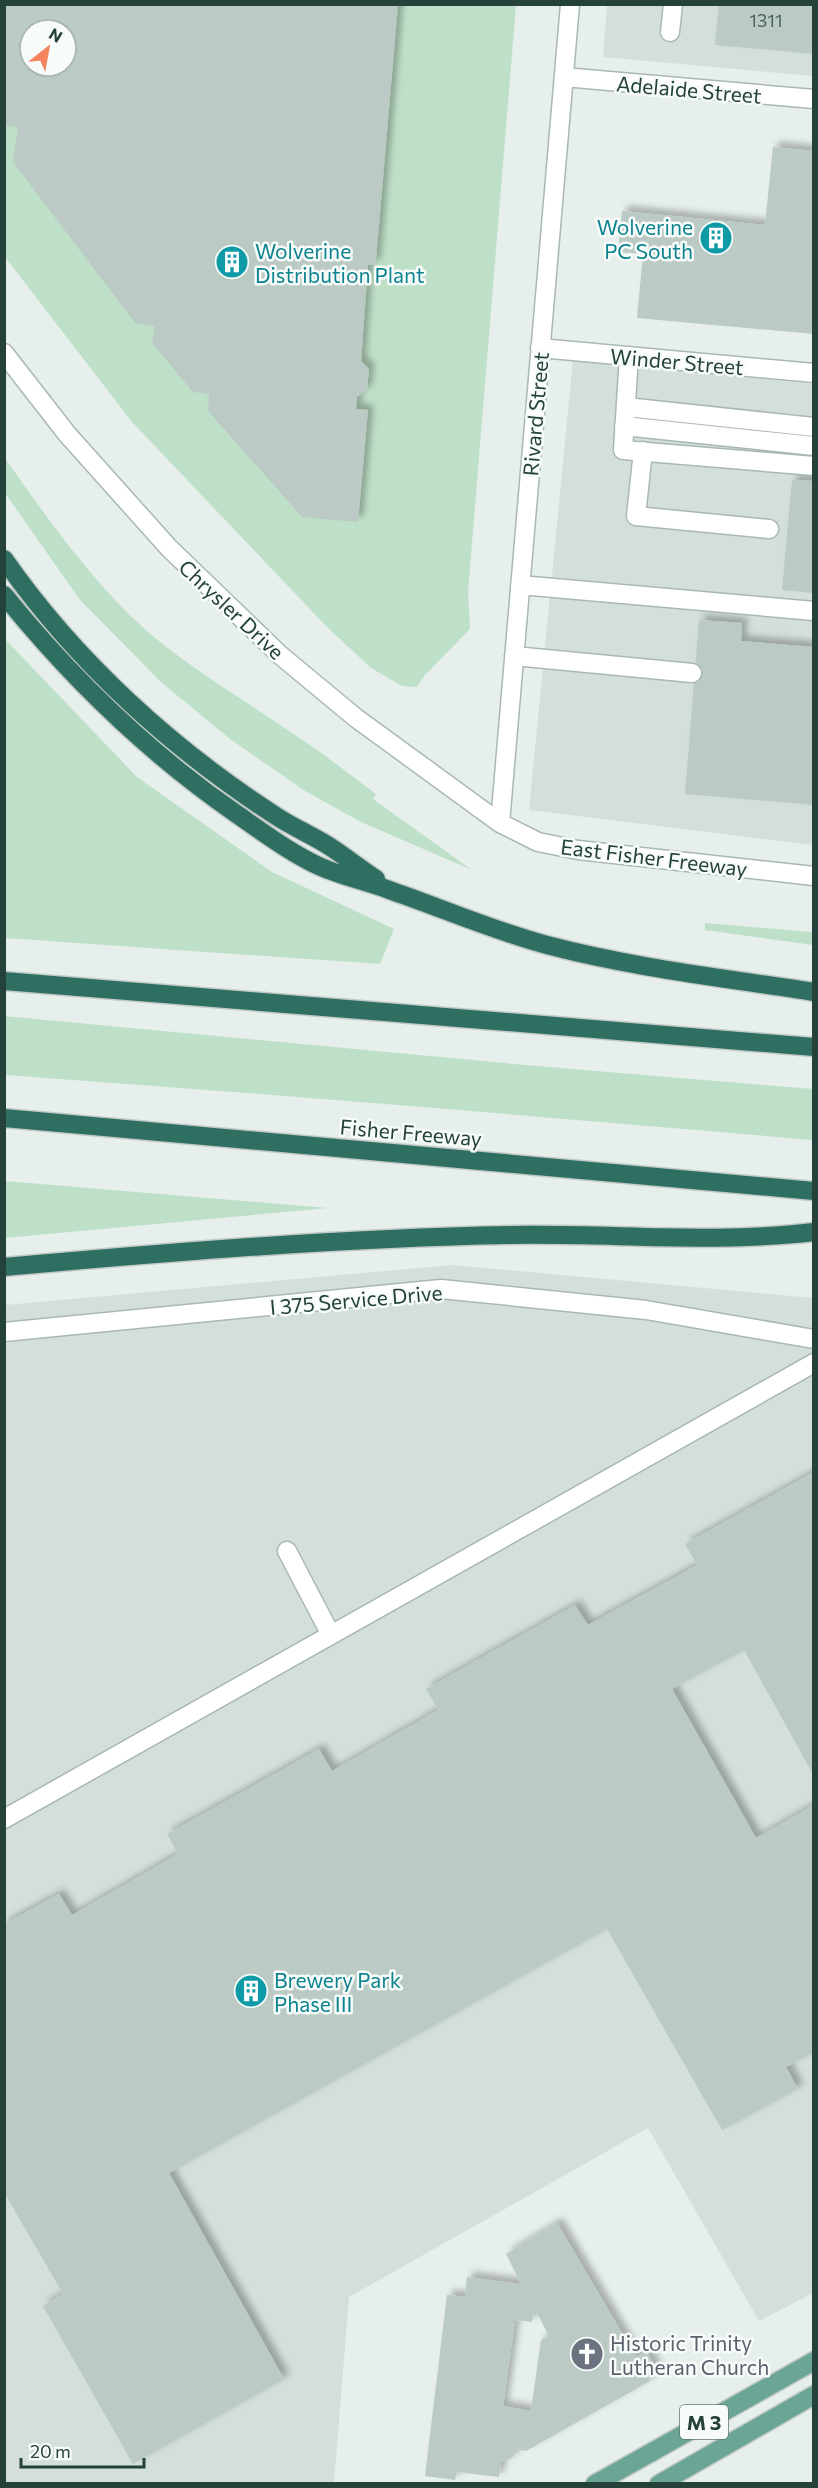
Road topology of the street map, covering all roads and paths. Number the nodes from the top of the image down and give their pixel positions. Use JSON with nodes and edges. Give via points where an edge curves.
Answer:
{"nodes":[{"id":1,"x":570,"y":4,"type":"edge"},
{"id":2,"x":673,"y":4,"type":"edge"},
{"id":3,"x":670,"y":32,"type":"dead end"},
{"id":4,"x":564,"y":77,"type":"junction"},
{"id":5,"x":813,"y":99,"type":"edge"},
{"id":6,"x":540,"y":348,"type":"junction"},
{"id":7,"x":4,"y":353,"type":"edge"},
{"id":8,"x":629,"y":356,"type":"junction"},
{"id":9,"x":813,"y":373,"type":"edge"},
{"id":10,"x":626,"y":407,"type":"junction"},
{"id":11,"x":624,"y":426,"type":"junction"},
{"id":12,"x":813,"y":427,"type":"edge"},
{"id":13,"x":813,"y":446,"type":"edge"},
{"id":14,"x":643,"y":451,"type":"junction"},
{"id":15,"x":813,"y":466,"type":"edge"},
{"id":16,"x":769,"y":529,"type":"dead end"},
{"id":17,"x":4,"y":559,"type":"edge"},
{"id":18,"x":520,"y":585,"type":"junction"},
{"id":19,"x":4,"y":595,"type":"edge"},
{"id":20,"x":813,"y":611,"type":"edge"},
{"id":21,"x":514,"y":656,"type":"junction"},
{"id":22,"x":692,"y":673,"type":"dead end"},
{"id":23,"x":500,"y":823,"type":"junction"},
{"id":24,"x":813,"y":876,"type":"edge"},
{"id":25,"x":392,"y":891,"type":"junction"},
{"id":26,"x":4,"y":981,"type":"edge"},
{"id":27,"x":813,"y":992,"type":"edge"},
{"id":28,"x":813,"y":1047,"type":"edge"},
{"id":29,"x":4,"y":1118,"type":"edge"},
{"id":30,"x":813,"y":1191,"type":"edge"},
{"id":31,"x":813,"y":1232,"type":"edge"},
{"id":32,"x":4,"y":1267,"type":"edge"},
{"id":33,"x":4,"y":1332,"type":"edge"},
{"id":34,"x":813,"y":1339,"type":"edge"},
{"id":35,"x":813,"y":1363,"type":"edge"},
{"id":36,"x":287,"y":1551,"type":"dead end"},
{"id":37,"x":331,"y":1635,"type":"junction"},
{"id":38,"x":4,"y":1820,"type":"edge"},
{"id":39,"x":813,"y":2361,"type":"edge"},
{"id":40,"x":813,"y":2395,"type":"edge"},
{"id":41,"x":595,"y":2484,"type":"edge"},
{"id":42,"x":659,"y":2484,"type":"edge"}],
"edges":[{"from":1,"to":4,"type":"street","name":"Rivard Street"},
{"from":2,"to":3,"type":"street"},
{"from":4,"to":5,"type":"street","name":"Adelaide Street"},
{"from":4,"to":6,"type":"street","name":"Rivard Street"},
{"from":6,"to":8,"type":"street","name":"Winder Street"},
{"from":6,"to":18,"type":"street","name":"Rivard Street"},
{"from":7,"to":23,"type":"street","name":"Chrysler Drive","via":[[67,434],[161,539],[280,655],[356,718]]},
{"from":8,"to":9,"type":"street","name":"Winder Street"},
{"from":8,"to":10,"type":"street"},
{"from":10,"to":11,"type":"street"},
{"from":10,"to":12,"type":"street"},
{"from":11,"to":13,"type":"street"},
{"from":11,"to":14,"type":"street","via":[[623,450]]},
{"from":14,"to":15,"type":"street"},
{"from":14,"to":16,"type":"street","via":[[636,516]]},
{"from":17,"to":25,"type":"highway","via":[[85,658],[176,743],[260,805]]},
{"from":18,"to":20,"type":"street"},
{"from":18,"to":21,"type":"street","name":"Rivard Street"},
{"from":19,"to":25,"type":"highway","via":[[115,718],[213,798],[321,867]]},
{"from":21,"to":22,"type":"street"},
{"from":21,"to":23,"type":"street","name":"Rivard Street"},
{"from":23,"to":24,"type":"street","name":"East Fisher Freeway","via":[[538,842],[578,850]]},
{"from":25,"to":27,"type":"highway","via":[[546,945],[635,964]]},
{"from":26,"to":28,"type":"highway"},
{"from":29,"to":30,"type":"highway","name":"Fisher Freeway"},
{"from":31,"to":32,"type":"highway","via":[[767,1238],[500,1235],[291,1245]]},
{"from":33,"to":34,"type":"street","name":"I 375 Service Drive","via":[[441,1289],[646,1310]]},
{"from":35,"to":37,"type":"street"},
{"from":36,"to":37,"type":"street"},
{"from":37,"to":38,"type":"street"},
{"from":39,"to":41,"type":"main road","number":"M 3"},
{"from":40,"to":42,"type":"main road"}]}
